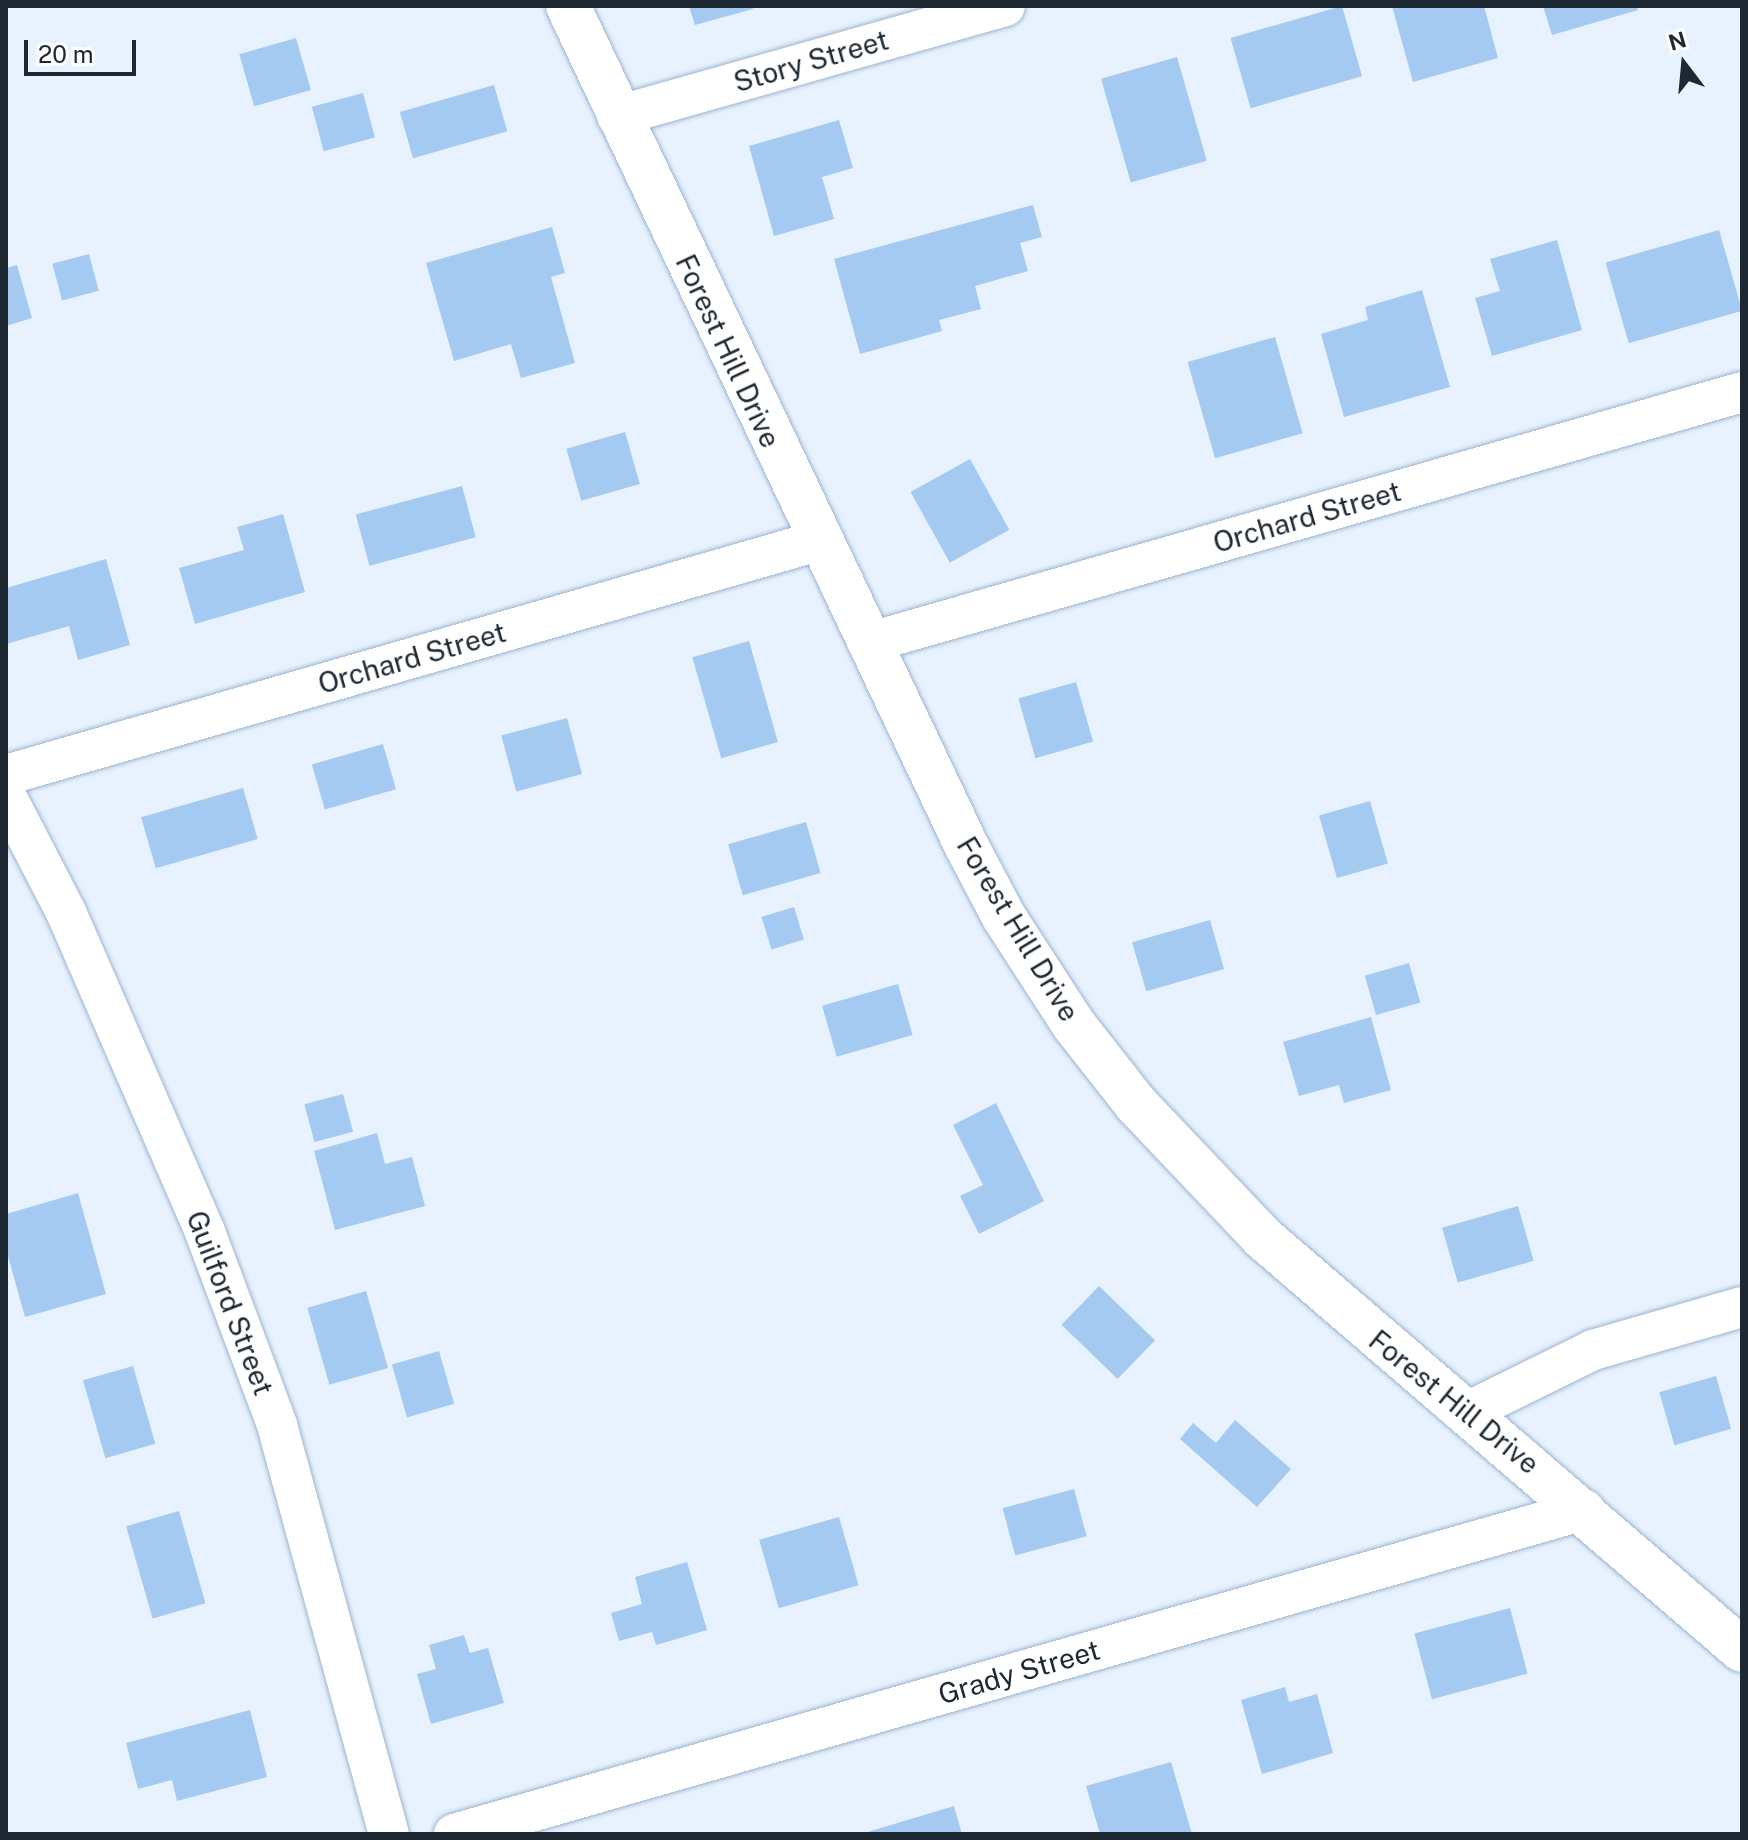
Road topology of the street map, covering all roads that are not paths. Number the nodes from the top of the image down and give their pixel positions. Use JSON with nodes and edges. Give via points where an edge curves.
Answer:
{"nodes":[{"id":1,"x":568,"y":6,"type":"edge"},
{"id":2,"x":1005,"y":6,"type":"edge"},
{"id":3,"x":617,"y":116,"type":"junction"},
{"id":4,"x":1742,"y":392,"type":"edge"},
{"id":5,"x":818,"y":541,"type":"junction"},
{"id":6,"x":871,"y":642,"type":"junction"},
{"id":7,"x":6,"y":775,"type":"edge"},
{"id":8,"x":6,"y":796,"type":"edge"},
{"id":9,"x":1742,"y":1307,"type":"edge"},
{"id":10,"x":1467,"y":1412,"type":"junction"},
{"id":11,"x":1584,"y":1510,"type":"junction"},
{"id":12,"x":1742,"y":1650,"type":"edge"},
{"id":13,"x":389,"y":1834,"type":"edge"},
{"id":14,"x":454,"y":1834,"type":"edge"}],
"edges":[{"from":1,"to":3,"type":"street","name":"Forest Hill Drive"},
{"from":2,"to":3,"type":"street","name":"Story Street"},
{"from":3,"to":5,"type":"street","name":"Forest Hill Drive"},
{"from":4,"to":6,"type":"street","name":"Orchard Street"},
{"from":5,"to":6,"type":"street","name":"Forest Hill Drive"},
{"from":5,"to":7,"type":"street","name":"Orchard Street"},
{"from":6,"to":10,"type":"street","name":"Forest Hill Drive","via":[[979,869],[1074,1025],[1175,1148],[1262,1237]]},
{"from":8,"to":13,"type":"street","name":"Guilford Street","via":[[66,912],[205,1232],[277,1425]]},
{"from":9,"to":10,"type":"street","via":[[1593,1350]]},
{"from":10,"to":11,"type":"street","name":"Forest Hill Drive"},
{"from":11,"to":12,"type":"street","name":"Forest Hill Drive"},
{"from":11,"to":14,"type":"street","name":"Grady Street"}]}
